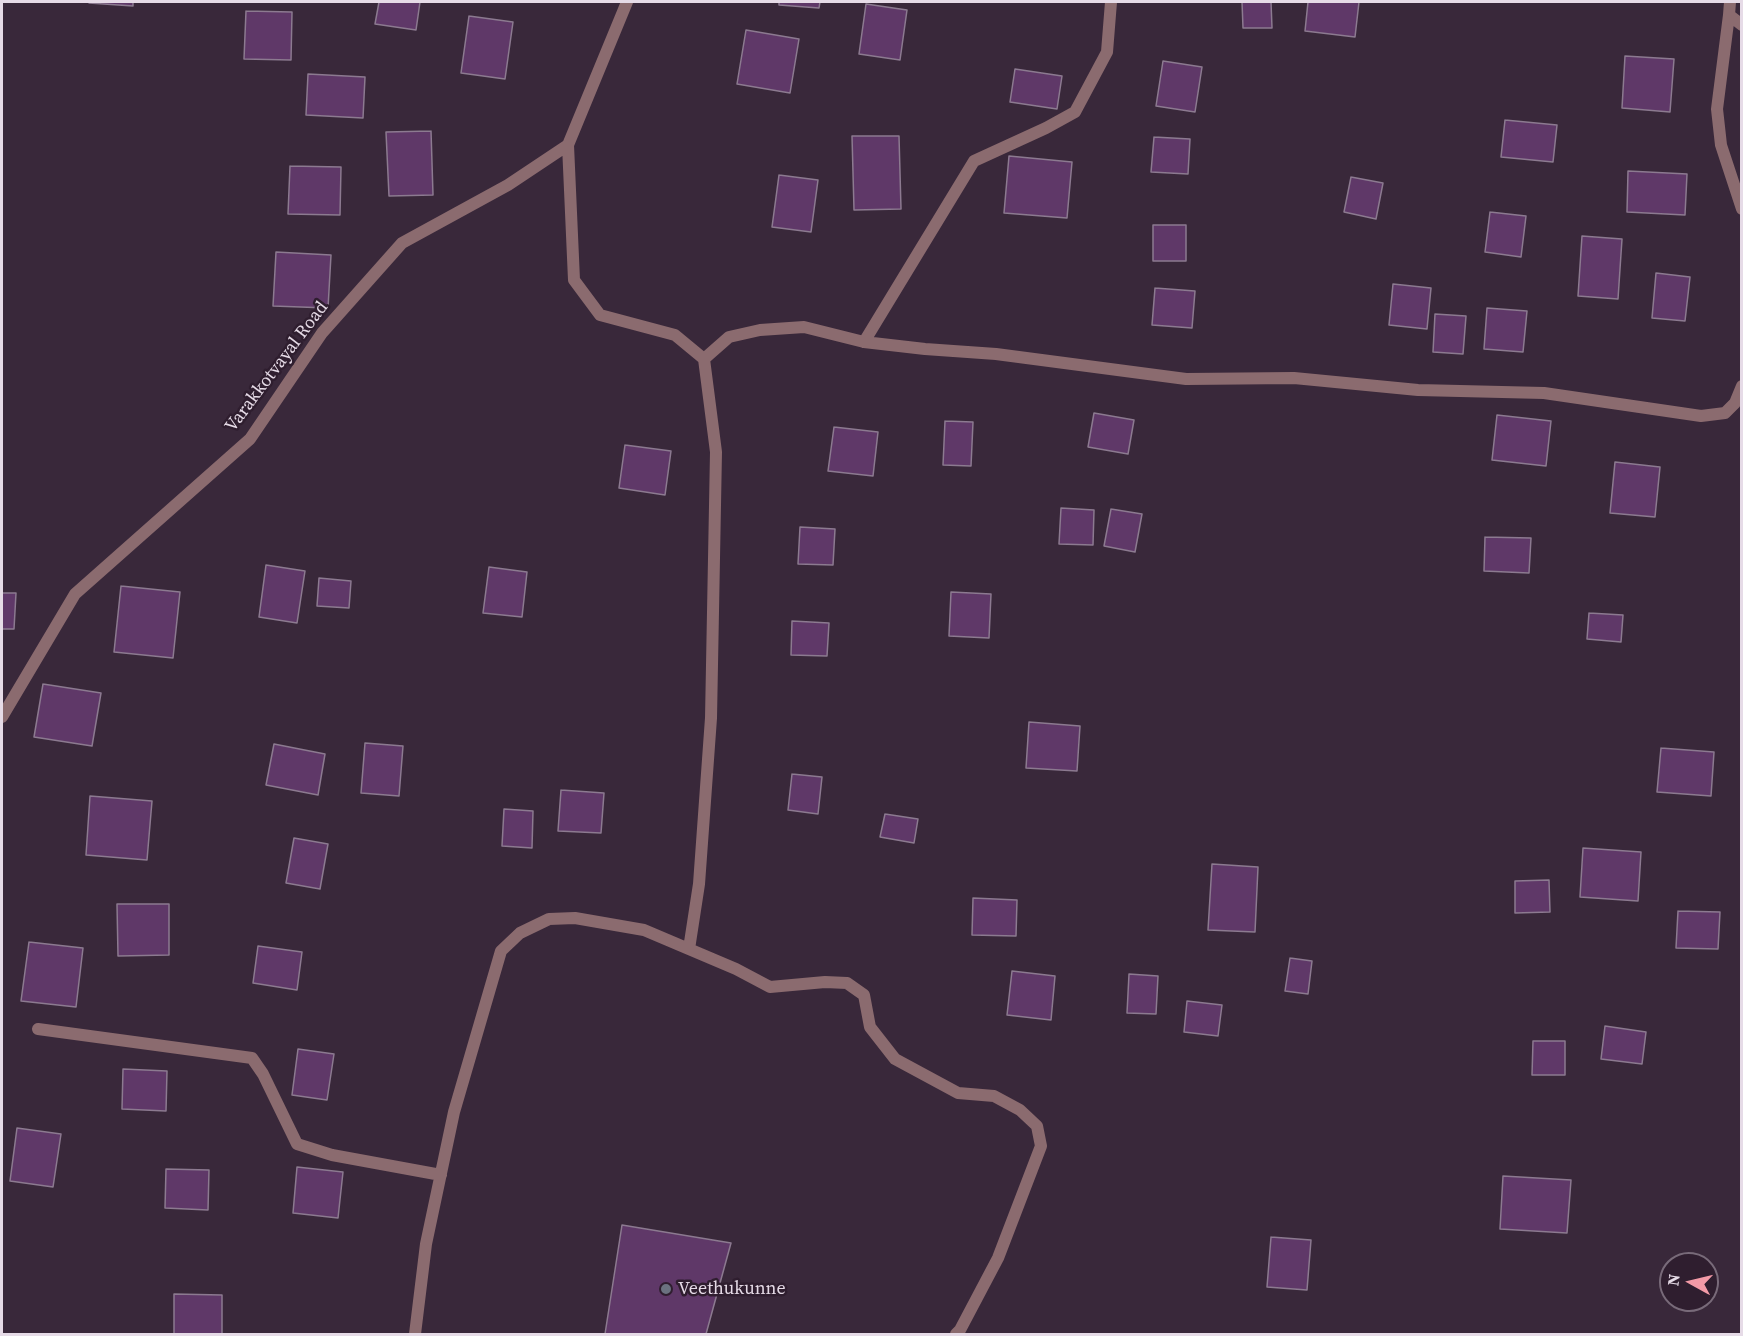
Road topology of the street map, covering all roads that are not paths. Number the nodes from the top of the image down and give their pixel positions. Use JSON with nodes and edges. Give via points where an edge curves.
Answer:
{"nodes":[{"id":1,"x":627,"y":2,"type":"edge"},
{"id":2,"x":1111,"y":2,"type":"edge"},
{"id":3,"x":1730,"y":2,"type":"edge"},
{"id":4,"x":1729,"y":15,"type":"junction"},
{"id":5,"x":1742,"y":25,"type":"edge"},
{"id":6,"x":568,"y":145,"type":"junction"},
{"id":7,"x":1742,"y":209,"type":"edge"},
{"id":8,"x":864,"y":342,"type":"junction"},
{"id":9,"x":704,"y":359,"type":"junction"},
{"id":10,"x":1742,"y":386,"type":"edge"},
{"id":11,"x":2,"y":717,"type":"edge"},
{"id":12,"x":690,"y":949,"type":"junction"},
{"id":13,"x":38,"y":1029,"type":"dead end"},
{"id":14,"x":441,"y":1175,"type":"junction"},
{"id":15,"x":415,"y":1335,"type":"edge"},
{"id":16,"x":956,"y":1335,"type":"edge"}],
"edges":[{"from":1,"to":6,"type":"street"},
{"from":2,"to":8,"type":"street","via":[[1107,52],[1075,112],[974,161]]},
{"from":3,"to":4,"type":"street"},
{"from":4,"to":5,"type":"street"},
{"from":4,"to":7,"type":"street","via":[[1717,109],[1721,145]]},
{"from":6,"to":9,"type":"street","via":[[574,280],[600,315],[675,335]]},
{"from":6,"to":11,"type":"street","name":"Varakkotvayal Road","via":[[508,185],[402,243],[322,333],[250,439],[75,594]]},
{"from":8,"to":9,"type":"street","via":[[804,327],[760,330],[729,337]]},
{"from":8,"to":10,"type":"street","via":[[996,354],[1186,379],[1294,378],[1418,390],[1544,393],[1701,416],[1725,413],[1735,403]]},
{"from":9,"to":12,"type":"street","via":[[716,452],[711,718],[699,884]]},
{"from":12,"to":14,"type":"street","via":[[644,930],[575,918],[549,919],[520,933],[501,951],[454,1112]]},
{"from":12,"to":16,"type":"street","via":[[770,987],[847,983],[864,995],[870,1027],[895,1059],[958,1093],[994,1096],[1020,1110],[1037,1126],[1041,1146],[998,1258]]},
{"from":13,"to":14,"type":"street","via":[[252,1058],[297,1144],[332,1155]]},
{"from":14,"to":15,"type":"street","via":[[426,1244]]}]}
